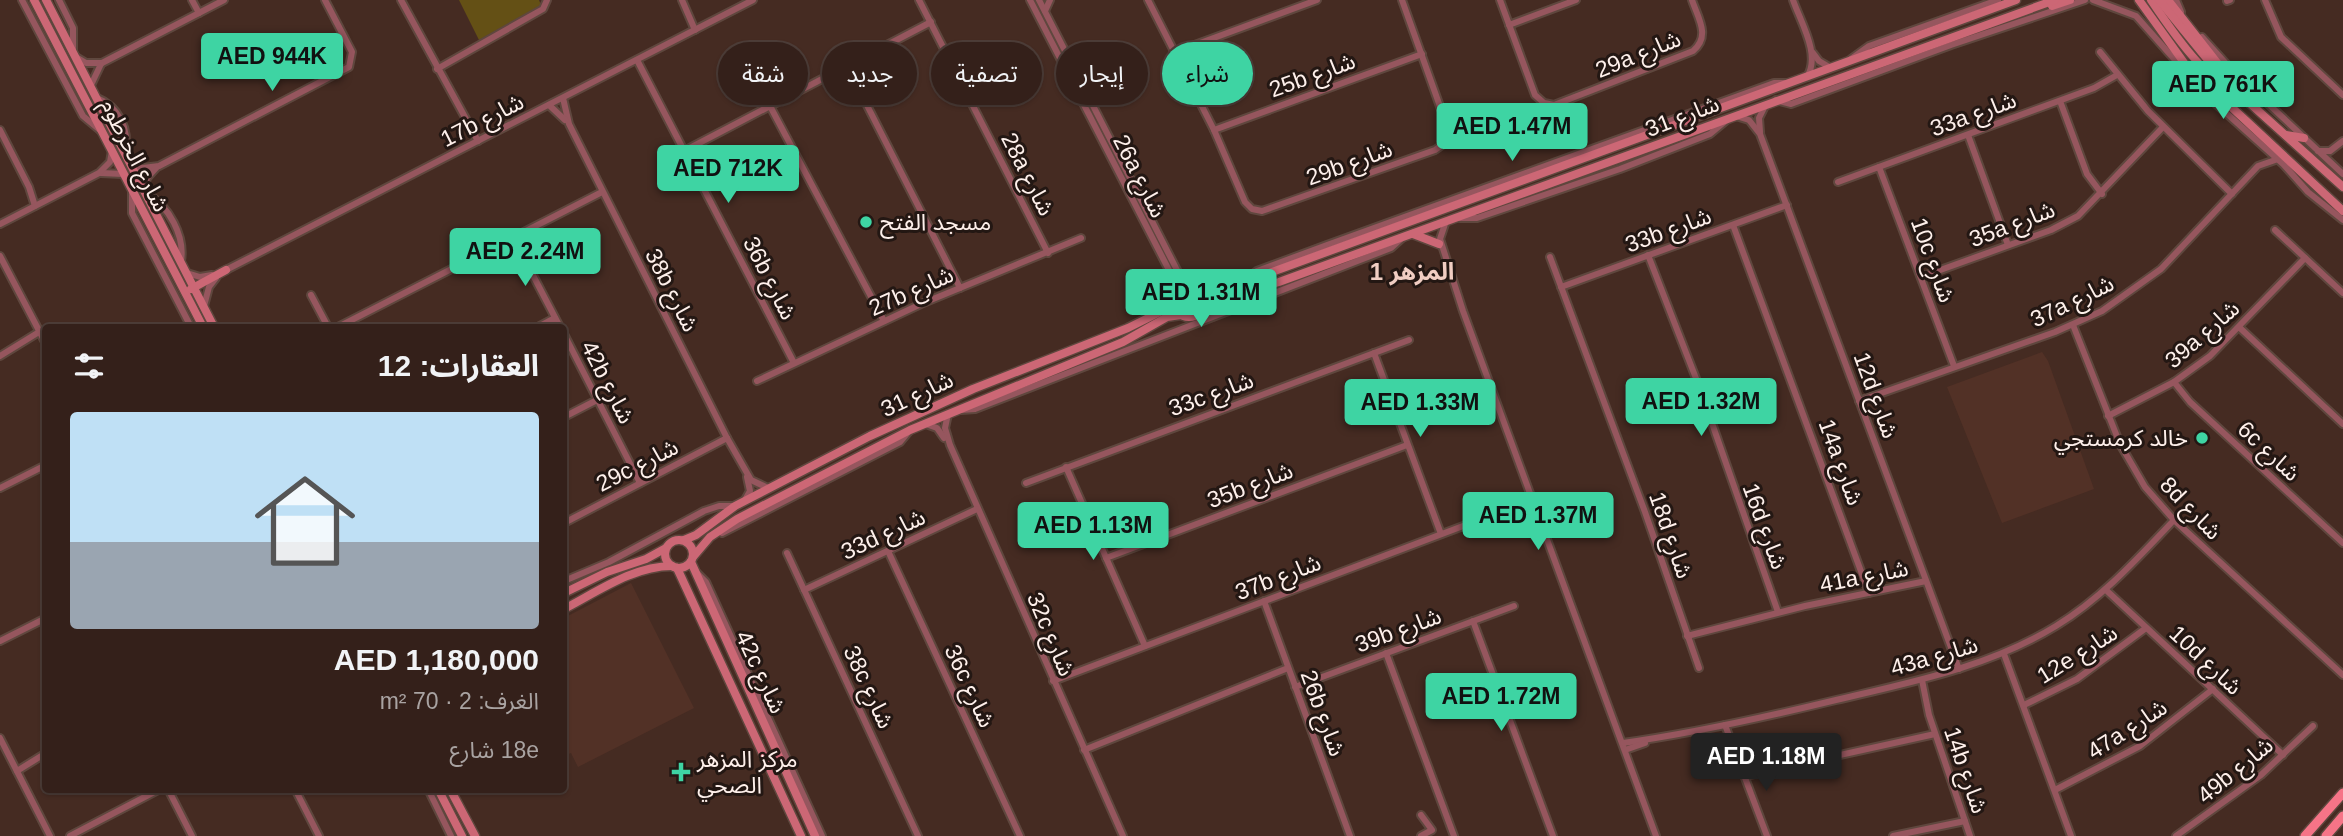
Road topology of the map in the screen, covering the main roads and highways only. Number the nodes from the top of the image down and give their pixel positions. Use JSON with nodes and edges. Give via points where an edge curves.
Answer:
{"nodes":[{"id":1,"x":2343,"y":793,"type":"edge"},
{"id":2,"x":2343,"y":816,"type":"edge"},
{"id":3,"x":2305,"y":836,"type":"edge"},
{"id":4,"x":2326,"y":836,"type":"edge"}],
"edges":[{"from":1,"to":3,"type":"main road"},
{"from":2,"to":4,"type":"main road"}]}
